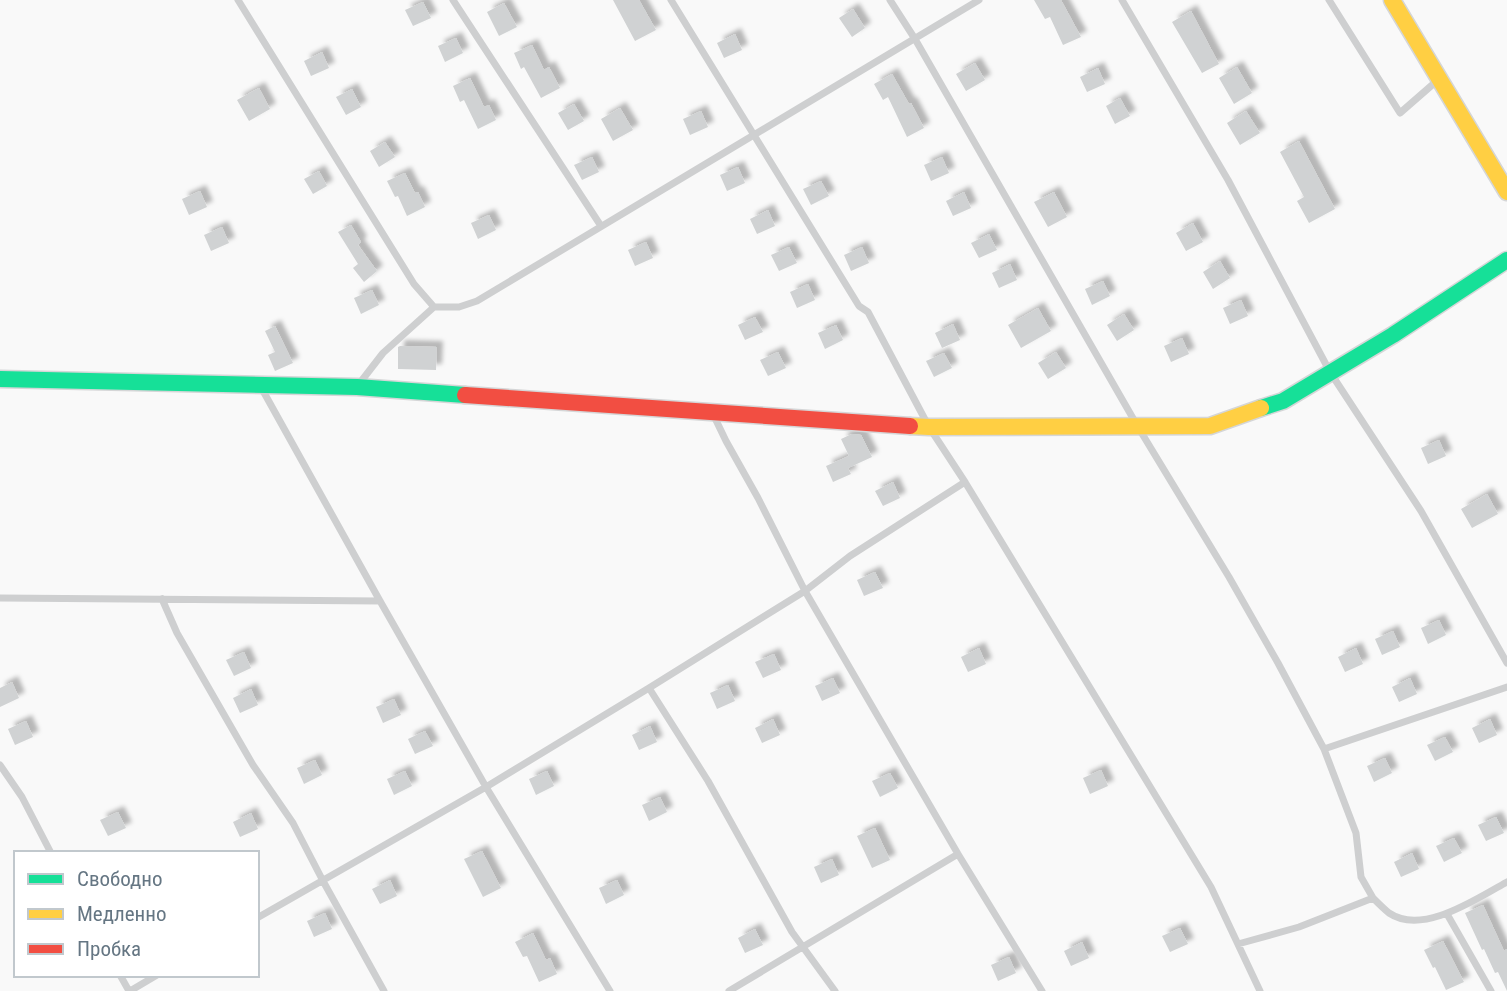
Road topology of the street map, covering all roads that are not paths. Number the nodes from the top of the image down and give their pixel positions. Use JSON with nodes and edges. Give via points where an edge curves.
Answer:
{"nodes":[{"id":1,"x":238,"y":0,"type":"edge"},
{"id":2,"x":453,"y":0,"type":"edge"},
{"id":3,"x":671,"y":0,"type":"edge"},
{"id":4,"x":890,"y":0,"type":"edge"},
{"id":5,"x":979,"y":0,"type":"edge"},
{"id":6,"x":1122,"y":0,"type":"edge"},
{"id":7,"x":1329,"y":0,"type":"edge"},
{"id":8,"x":1392,"y":0,"type":"edge"},
{"id":9,"x":915,"y":39,"type":"junction"},
{"id":10,"x":1439,"y":79,"type":"junction"},
{"id":11,"x":754,"y":135,"type":"junction"},
{"id":12,"x":1507,"y":192,"type":"edge"},
{"id":13,"x":601,"y":226,"type":"junction"},
{"id":14,"x":1507,"y":260,"type":"edge"},
{"id":15,"x":434,"y":307,"type":"junction"},
{"id":16,"x":1330,"y":372,"type":"junction"},
{"id":17,"x":0,"y":379,"type":"edge"},
{"id":18,"x":260,"y":385,"type":"junction"},
{"id":19,"x":357,"y":387,"type":"junction"},
{"id":20,"x":712,"y":412,"type":"junction"},
{"id":21,"x":929,"y":427,"type":"junction"},
{"id":22,"x":1138,"y":427,"type":"junction"},
{"id":23,"x":965,"y":482,"type":"junction"},
{"id":24,"x":805,"y":591,"type":"junction"},
{"id":25,"x":0,"y":598,"type":"edge"},
{"id":26,"x":162,"y":599,"type":"junction"},
{"id":27,"x":380,"y":601,"type":"junction"},
{"id":28,"x":1507,"y":663,"type":"edge"},
{"id":29,"x":1507,"y":687,"type":"edge"},
{"id":30,"x":649,"y":688,"type":"junction"},
{"id":31,"x":1324,"y":749,"type":"junction"},
{"id":32,"x":0,"y":765,"type":"edge"},
{"id":33,"x":486,"y":787,"type":"junction"},
{"id":34,"x":50,"y":851,"type":"edge"},
{"id":35,"x":958,"y":854,"type":"junction"},
{"id":36,"x":323,"y":881,"type":"junction"},
{"id":37,"x":1507,"y":882,"type":"edge"},
{"id":38,"x":1373,"y":898,"type":"junction"},
{"id":39,"x":1447,"y":914,"type":"junction"},
{"id":40,"x":259,"y":917,"type":"edge"},
{"id":41,"x":1238,"y":944,"type":"junction"},
{"id":42,"x":803,"y":947,"type":"junction"},
{"id":43,"x":154,"y":977,"type":"edge"},
{"id":44,"x":129,"y":991,"type":"edge"},
{"id":45,"x":384,"y":991,"type":"edge"},
{"id":46,"x":610,"y":991,"type":"edge"},
{"id":47,"x":729,"y":991,"type":"edge"},
{"id":48,"x":835,"y":991,"type":"edge"},
{"id":49,"x":1042,"y":991,"type":"edge"},
{"id":50,"x":1260,"y":991,"type":"edge"},
{"id":51,"x":1491,"y":991,"type":"edge"}],
"edges":[{"from":1,"to":15,"type":"lane","via":[[414,284]]},
{"from":2,"to":13,"type":"lane"},
{"from":3,"to":11,"type":"lane"},
{"from":4,"to":9,"type":"lane"},
{"from":5,"to":9,"type":"lane"},
{"from":6,"to":16,"type":"lane","via":[[1228,180]]},
{"from":7,"to":10,"type":"lane","via":[[1401,113]]},
{"from":8,"to":10,"type":"street"},
{"from":9,"to":11,"type":"lane"},
{"from":9,"to":22,"type":"lane"},
{"from":10,"to":12,"type":"street"},
{"from":11,"to":13,"type":"lane"},
{"from":11,"to":21,"type":"lane","via":[[859,306],[868,312]]},
{"from":13,"to":15,"type":"lane","via":[[477,301]]},
{"from":14,"to":16,"type":"street"},
{"from":15,"to":19,"type":"lane","via":[[383,353]]},
{"from":16,"to":22,"type":"street","via":[[1283,401],[1210,426]]},
{"from":16,"to":28,"type":"lane","via":[[1421,512]]},
{"from":17,"to":18,"type":"street"},
{"from":18,"to":19,"type":"street"},
{"from":18,"to":27,"type":"lane"},
{"from":19,"to":20,"type":"street"},
{"from":20,"to":21,"type":"street"},
{"from":20,"to":24,"type":"lane"},
{"from":21,"to":22,"type":"street"},
{"from":21,"to":23,"type":"lane"},
{"from":22,"to":31,"type":"lane"},
{"from":23,"to":24,"type":"lane","via":[[850,556]]},
{"from":23,"to":41,"type":"lane","via":[[1211,887]]},
{"from":24,"to":30,"type":"lane"},
{"from":24,"to":35,"type":"lane"},
{"from":25,"to":26,"type":"lane"},
{"from":26,"to":27,"type":"lane"},
{"from":26,"to":36,"type":"lane","via":[[177,634],[253,765],[293,823]]},
{"from":27,"to":33,"type":"lane"},
{"from":29,"to":31,"type":"lane"},
{"from":30,"to":33,"type":"lane"},
{"from":30,"to":42,"type":"lane","via":[[708,780]]},
{"from":31,"to":38,"type":"lane","via":[[1356,833],[1361,877]]},
{"from":32,"to":34,"type":"lane"},
{"from":33,"to":36,"type":"lane"},
{"from":33,"to":46,"type":"lane"},
{"from":35,"to":42,"type":"lane"},
{"from":35,"to":49,"type":"lane"},
{"from":36,"to":40,"type":"lane"},
{"from":36,"to":45,"type":"lane"},
{"from":37,"to":39,"type":"lane"},
{"from":38,"to":39,"type":"lane","via":[[1391,915],[1419,922]]},
{"from":38,"to":41,"type":"lane","via":[[1299,927]]},
{"from":39,"to":51,"type":"lane"},
{"from":41,"to":50,"type":"lane"},
{"from":42,"to":47,"type":"lane"},
{"from":42,"to":48,"type":"lane"},
{"from":43,"to":44,"type":"lane"}]}
